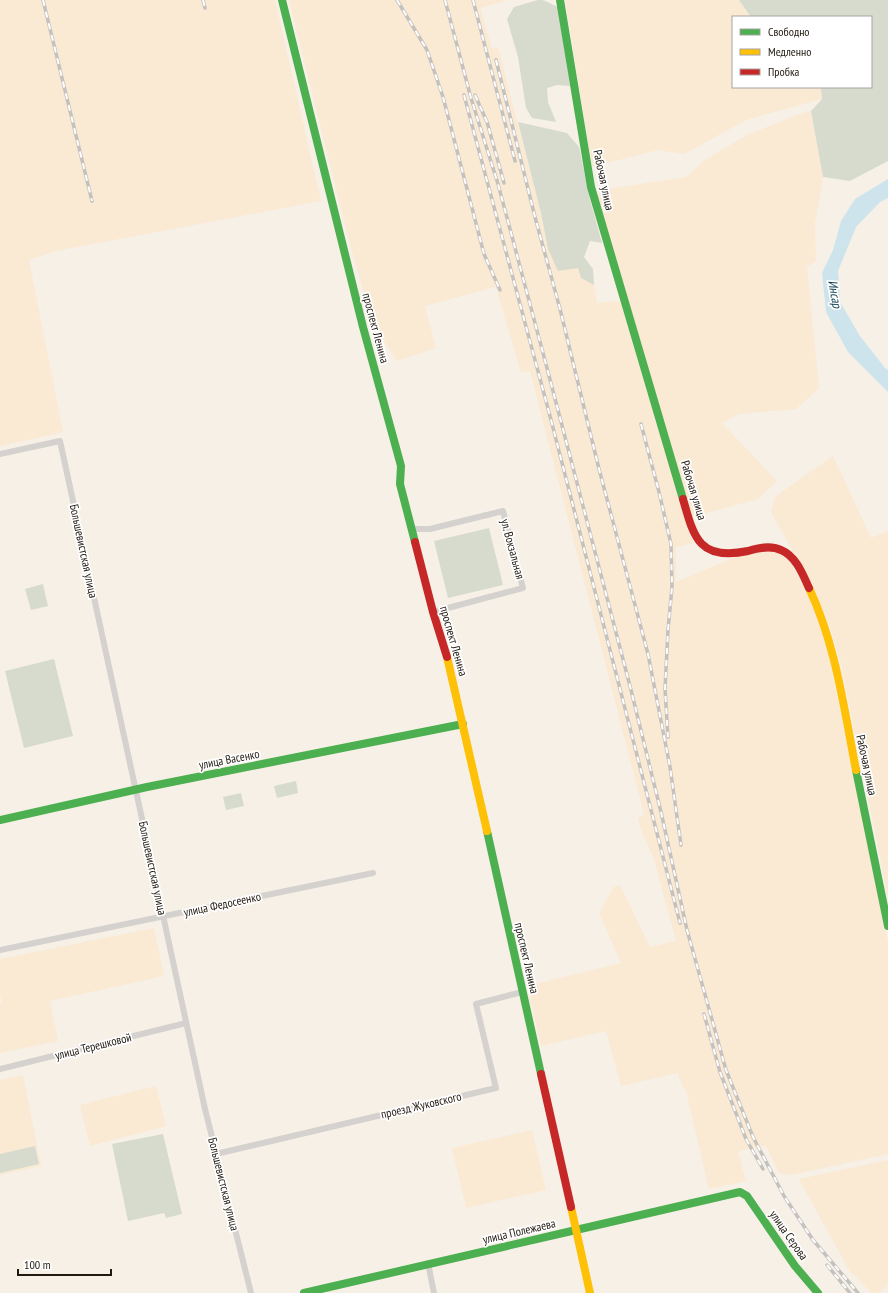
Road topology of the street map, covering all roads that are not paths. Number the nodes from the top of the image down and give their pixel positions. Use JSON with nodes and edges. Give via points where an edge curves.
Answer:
{"nodes":[{"id":1,"x":282,"y":0,"type":"edge"},
{"id":2,"x":560,"y":0,"type":"edge"},
{"id":3,"x":0,"y":454,"type":"edge"},
{"id":4,"x":412,"y":530,"type":"junction"},
{"id":5,"x":434,"y":612,"type":"junction"},
{"id":6,"x":463,"y":724,"type":"junction"},
{"id":7,"x":136,"y":790,"type":"junction"},
{"id":8,"x":0,"y":820,"type":"edge"},
{"id":9,"x":373,"y":873,"type":"dead end"},
{"id":10,"x":164,"y":917,"type":"junction"},
{"id":11,"x":888,"y":926,"type":"edge"},
{"id":12,"x":0,"y":950,"type":"edge"},
{"id":13,"x":522,"y":992,"type":"junction"},
{"id":14,"x":186,"y":1023,"type":"junction"},
{"id":15,"x":0,"y":1069,"type":"edge"},
{"id":16,"x":216,"y":1154,"type":"junction"},
{"id":17,"x":740,"y":1192,"type":"joint"},
{"id":18,"x":576,"y":1230,"type":"junction"},
{"id":19,"x":428,"y":1263,"type":"junction"},
{"id":20,"x":251,"y":1293,"type":"edge"},
{"id":21,"x":304,"y":1293,"type":"edge"},
{"id":22,"x":434,"y":1293,"type":"edge"},
{"id":23,"x":590,"y":1293,"type":"edge"},
{"id":24,"x":818,"y":1293,"type":"edge"}],
"edges":[{"from":1,"to":4,"type":"main road","name":"проспект Ленина","via":[[363,327],[401,466],[400,484]]},
{"from":2,"to":11,"type":"main road","name":"Рабочая улица","via":[[591,187],[688,518],[699,541],[717,554],[732,554],[768,547],[785,552],[792,557],[818,605],[833,652]]},
{"from":3,"to":7,"type":"street","name":"Большевистская улица","via":[[60,441]]},
{"from":4,"to":5,"type":"main road","name":"проспект Ленина"},
{"from":4,"to":5,"type":"street","name":"ул. Вокзальная","via":[[430,529],[503,511],[523,588]]},
{"from":5,"to":6,"type":"main road","name":"проспект Ленина"},
{"from":6,"to":7,"type":"main road","name":"улица Васенко"},
{"from":6,"to":13,"type":"main road","name":"проспект Ленина"},
{"from":7,"to":8,"type":"main road","name":"улица Васенко"},
{"from":7,"to":10,"type":"street","name":"Большевистская улица"},
{"from":9,"to":10,"type":"street","name":"улица Федосеенко"},
{"from":10,"to":12,"type":"street","name":"улица Федосеенко"},
{"from":10,"to":14,"type":"street","name":"Большевистская улица"},
{"from":13,"to":16,"type":"street","name":"проезд Жуковского","via":[[476,1004],[496,1088]]},
{"from":13,"to":18,"type":"main road","name":"проспект Ленина"},
{"from":14,"to":15,"type":"street","name":"улица Терешковой"},
{"from":14,"to":16,"type":"street","name":"Большевистская улица"},
{"from":16,"to":20,"type":"street","name":"Большевистская улица"},
{"from":17,"to":18,"type":"main road","name":"улица Полежаева"},
{"from":17,"to":24,"type":"main road","name":"улица Серова","via":[[748,1196],[795,1266]]},
{"from":18,"to":19,"type":"main road","name":"улица Полежаева"},
{"from":18,"to":23,"type":"main road","name":"проспект Ленина"},
{"from":19,"to":21,"type":"main road","name":"улица Полежаева"},
{"from":19,"to":22,"type":"street"}]}
